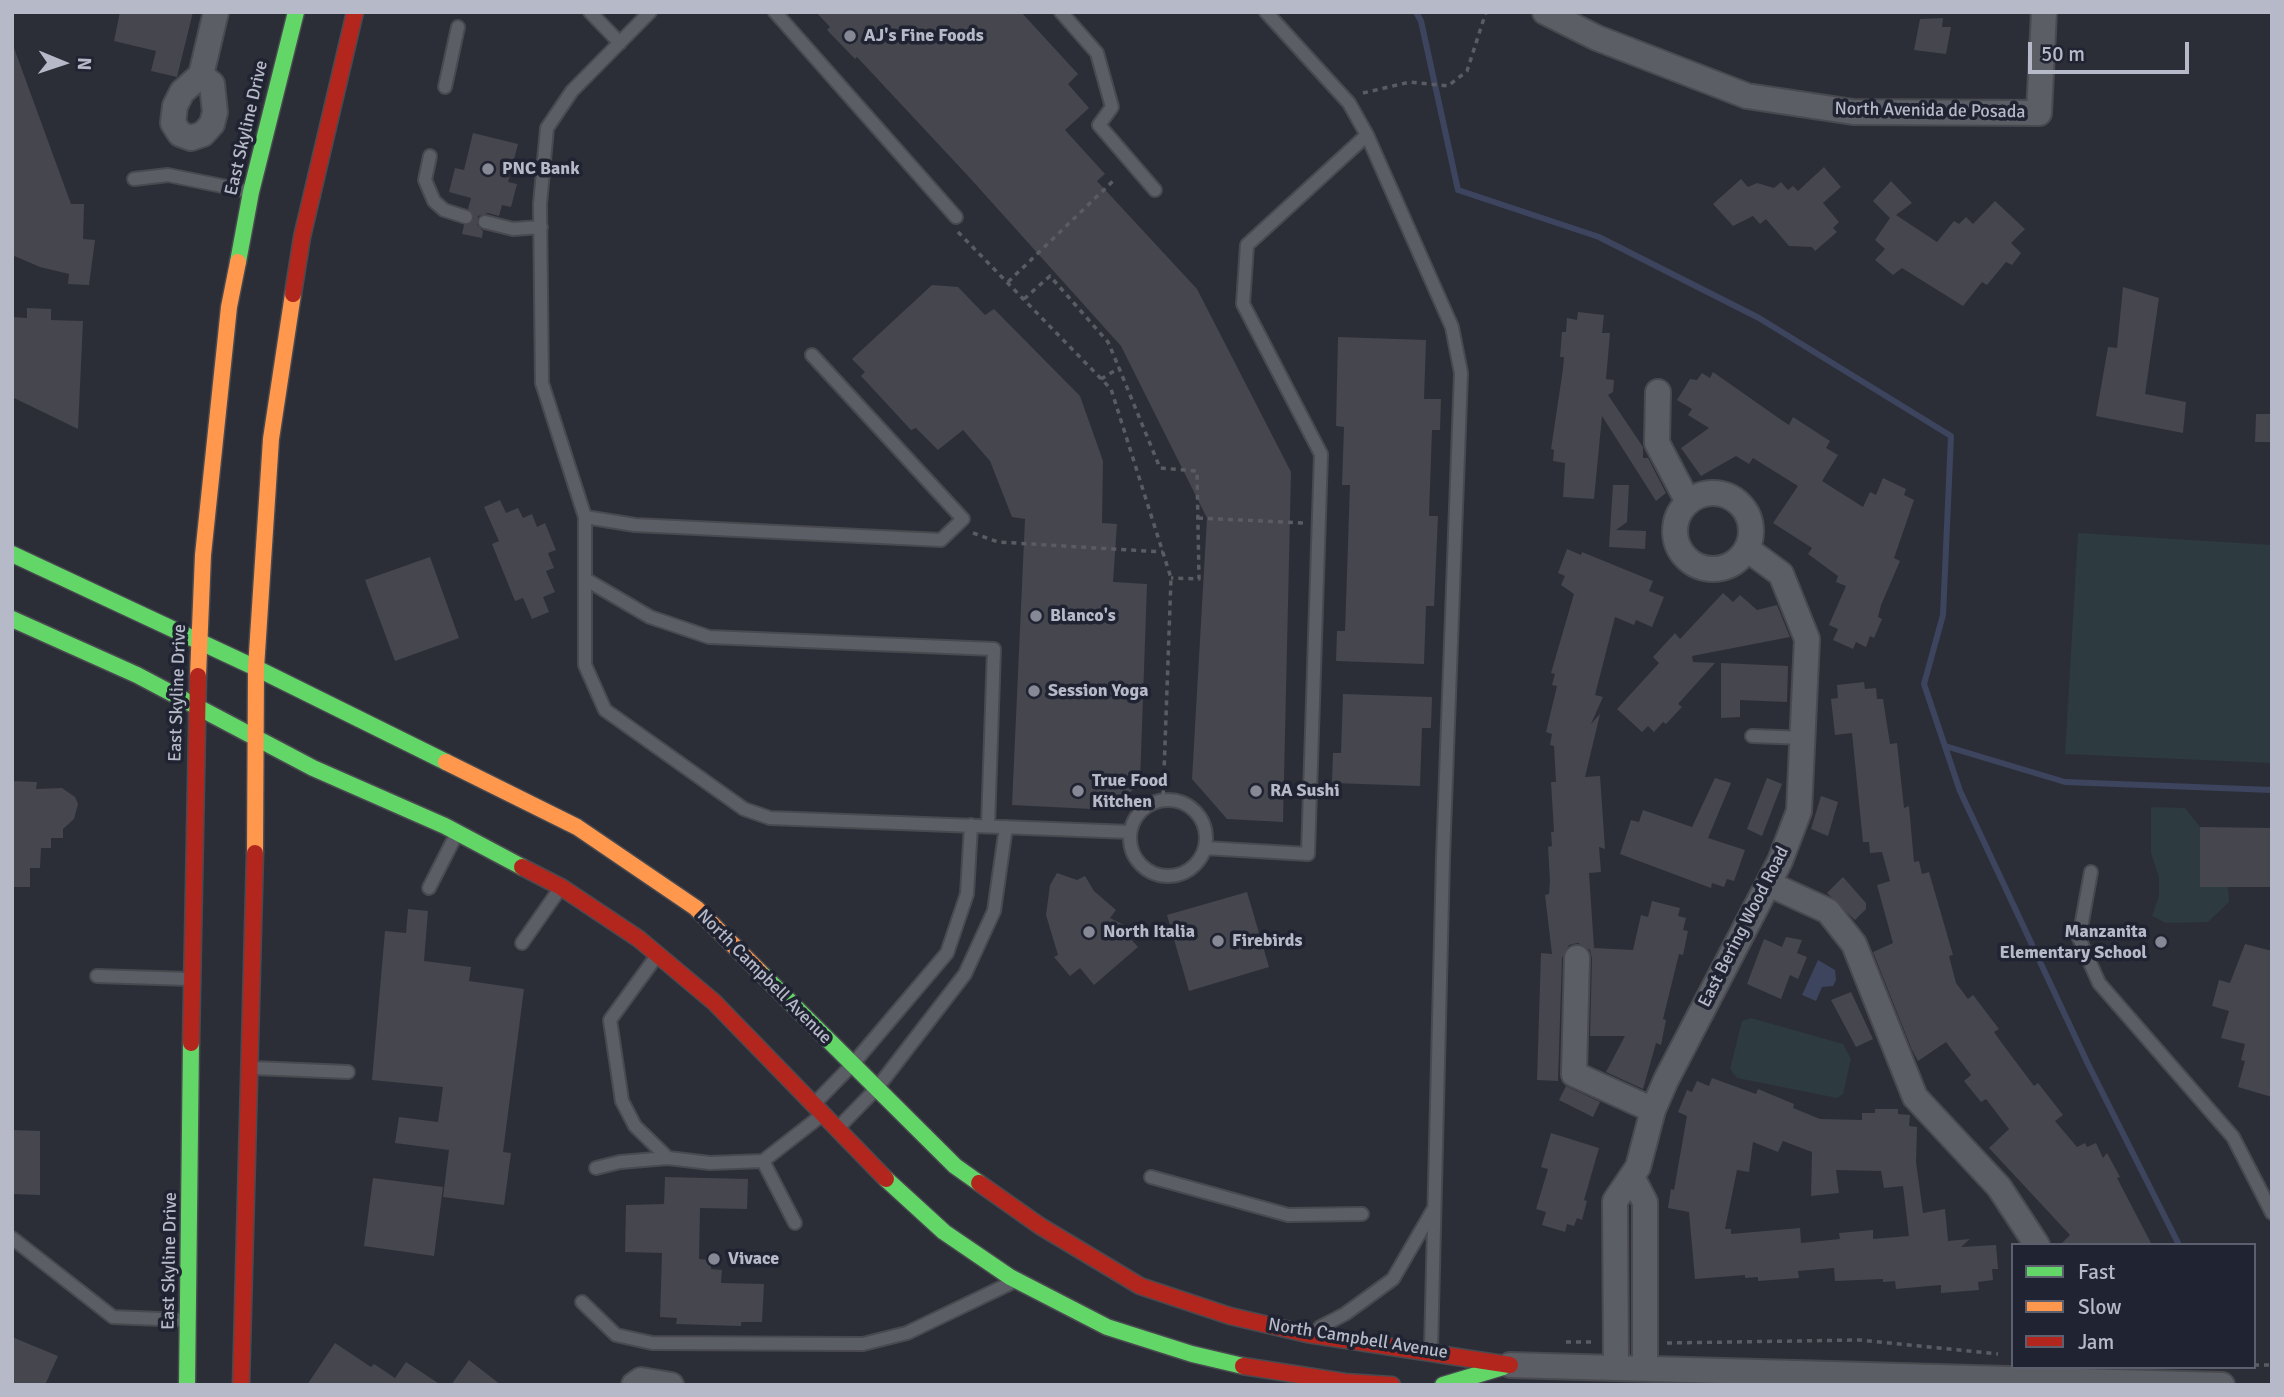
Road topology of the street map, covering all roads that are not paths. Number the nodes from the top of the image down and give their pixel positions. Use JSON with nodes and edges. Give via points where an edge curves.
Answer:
{"nodes":[{"id":1,"x":216,"y":12,"type":"edge"},
{"id":2,"x":296,"y":12,"type":"edge"},
{"id":3,"x":355,"y":12,"type":"edge"},
{"id":4,"x":590,"y":12,"type":"edge"},
{"id":5,"x":775,"y":12,"type":"edge"},
{"id":6,"x":1061,"y":12,"type":"edge"},
{"id":7,"x":1266,"y":12,"type":"edge"},
{"id":8,"x":1545,"y":12,"type":"edge"},
{"id":9,"x":2044,"y":12,"type":"edge"},
{"id":10,"x":646,"y":13,"type":"edge"},
{"id":11,"x":458,"y":27,"type":"dead end"},
{"id":12,"x":620,"y":43,"type":"junction"},
{"id":13,"x":201,"y":75,"type":"dead end"},
{"id":14,"x":445,"y":87,"type":"dead end"},
{"id":15,"x":1367,"y":135,"type":"junction"},
{"id":16,"x":430,"y":156,"type":"dead end"},
{"id":17,"x":134,"y":179,"type":"dead end"},
{"id":18,"x":1155,"y":190,"type":"dead end"},
{"id":19,"x":251,"y":192,"type":"junction"},
{"id":20,"x":466,"y":217,"type":"dead end"},
{"id":21,"x":953,"y":220,"type":"road end"},
{"id":22,"x":485,"y":222,"type":"dead end"},
{"id":23,"x":541,"y":227,"type":"junction"},
{"id":24,"x":812,"y":355,"type":"dead end"},
{"id":25,"x":1658,"y":392,"type":"dead end"},
{"id":26,"x":1688,"y":502,"type":"junction"},
{"id":27,"x":585,"y":517,"type":"junction"},
{"id":28,"x":1747,"y":549,"type":"junction"},
{"id":29,"x":12,"y":554,"type":"edge"},
{"id":30,"x":585,"y":579,"type":"junction"},
{"id":31,"x":12,"y":619,"type":"edge"},
{"id":32,"x":199,"y":642,"type":"junction"},
{"id":33,"x":256,"y":668,"type":"junction"},
{"id":34,"x":197,"y":707,"type":"junction"},
{"id":35,"x":1752,"y":736,"type":"dead end"},
{"id":36,"x":258,"y":738,"type":"junction"},
{"id":37,"x":1804,"y":738,"type":"junction"},
{"id":38,"x":971,"y":825,"type":"junction"},
{"id":39,"x":988,"y":826,"type":"junction"},
{"id":40,"x":1006,"y":827,"type":"junction"},
{"id":41,"x":457,"y":832,"type":"junction"},
{"id":42,"x":1130,"y":832,"type":"junction"},
{"id":43,"x":1205,"y":848,"type":"junction"},
{"id":44,"x":2091,"y":872,"type":"dead end"},
{"id":45,"x":1769,"y":884,"type":"junction"},
{"id":46,"x":561,"y":887,"type":"junction"},
{"id":47,"x":429,"y":888,"type":"dead end"},
{"id":48,"x":522,"y":943,"type":"dead end"},
{"id":49,"x":657,"y":954,"type":"junction"},
{"id":50,"x":1577,"y":958,"type":"dead end"},
{"id":51,"x":97,"y":976,"type":"dead end"},
{"id":52,"x":193,"y":979,"type":"junction"},
{"id":53,"x":852,"y":1065,"type":"junction"},
{"id":54,"x":249,"y":1068,"type":"junction"},
{"id":55,"x":348,"y":1072,"type":"dead end"},
{"id":56,"x":877,"y":1088,"type":"junction"},
{"id":57,"x":818,"y":1110,"type":"junction"},
{"id":58,"x":1653,"y":1110,"type":"junction"},
{"id":59,"x":837,"y":1129,"type":"junction"},
{"id":60,"x":668,"y":1158,"type":"junction"},
{"id":61,"x":763,"y":1161,"type":"junction"},
{"id":62,"x":596,"y":1168,"type":"dead end"},
{"id":63,"x":1152,"y":1177,"type":"dead end"},
{"id":64,"x":1632,"y":1177,"type":"junction"},
{"id":65,"x":1433,"y":1210,"type":"junction"},
{"id":66,"x":2272,"y":1213,"type":"edge"},
{"id":67,"x":1362,"y":1214,"type":"dead end"},
{"id":68,"x":795,"y":1223,"type":"dead end"},
{"id":69,"x":12,"y":1238,"type":"edge"},
{"id":70,"x":2036,"y":1243,"type":"edge"},
{"id":71,"x":1017,"y":1280,"type":"junction"},
{"id":72,"x":582,"y":1303,"type":"dead end"},
{"id":73,"x":188,"y":1320,"type":"junction"},
{"id":74,"x":1307,"y":1334,"type":"junction"},
{"id":75,"x":203,"y":1340,"type":"dead end"},
{"id":76,"x":1510,"y":1364,"type":"junction"},
{"id":77,"x":1616,"y":1367,"type":"junction"},
{"id":78,"x":1645,"y":1368,"type":"junction"},
{"id":79,"x":1435,"y":1371,"type":"edge"},
{"id":80,"x":2046,"y":1377,"type":"edge"},
{"id":81,"x":187,"y":1385,"type":"edge"},
{"id":82,"x":241,"y":1385,"type":"edge"},
{"id":83,"x":634,"y":1385,"type":"edge"},
{"id":84,"x":671,"y":1385,"type":"edge"},
{"id":85,"x":1392,"y":1385,"type":"edge"},
{"id":86,"x":2222,"y":1385,"type":"edge"}],
"edges":[{"from":1,"to":13,"type":"street"},
{"from":2,"to":19,"type":"main road","name":"East Skyline Drive"},
{"from":3,"to":33,"type":"main road","via":[[302,237],[271,439]]},
{"from":4,"to":12,"type":"lane"},
{"from":5,"to":21,"type":"lane"},
{"from":6,"to":18,"type":"lane","via":[[1097,53],[1112,107],[1099,125]]},
{"from":7,"to":15,"type":"lane","via":[[1349,103]]},
{"from":8,"to":9,"type":"street","name":"North Avenida de Posada","via":[[1597,38],[1747,96],[1853,113],[2039,113]]},
{"from":10,"to":12,"type":"lane"},
{"from":11,"to":14,"type":"lane"},
{"from":12,"to":23,"type":"lane","via":[[572,91],[547,128]]},
{"from":15,"to":43,"type":"lane","via":[[1247,246],[1243,304],[1321,454],[1308,854]]},
{"from":15,"to":65,"type":"lane","via":[[1444,307],[1461,373]]},
{"from":16,"to":20,"type":"lane","via":[[425,180],[434,201],[444,211]]},
{"from":17,"to":19,"type":"lane","via":[[168,176]]},
{"from":19,"to":32,"type":"main road","name":"East Skyline Drive","via":[[220,379],[202,555]]},
{"from":22,"to":23,"type":"lane","via":[[513,229]]},
{"from":23,"to":27,"type":"lane","via":[[542,383]]},
{"from":24,"to":27,"type":"lane","via":[[963,519],[941,540],[635,526]]},
{"from":25,"to":26,"type":"street","via":[[1657,443]]},
{"from":26,"to":28,"type":"street","via":[[1712,492],[1737,501],[1751,523]]},
{"from":26,"to":28,"type":"street","via":[[1676,519],[1675,532],[1677,544],[1693,564],[1729,566]]},
{"from":27,"to":30,"type":"lane"},
{"from":28,"to":37,"type":"street","name":"East Bering Wood Road","via":[[1781,574],[1807,639]]},
{"from":29,"to":32,"type":"main road","name":"North Campbell Avenue"},
{"from":30,"to":38,"type":"lane","via":[[584,665],[605,710],[744,809],[770,818]]},
{"from":30,"to":39,"type":"lane","via":[[650,617],[709,637],[994,649]]},
{"from":31,"to":34,"type":"main road"},
{"from":32,"to":33,"type":"main road","name":"North Campbell Avenue"},
{"from":32,"to":34,"type":"main road","name":"East Skyline Drive"},
{"from":33,"to":36,"type":"main road"},
{"from":33,"to":53,"type":"main road","name":"North Campbell Avenue","via":[[578,827],[696,908]]},
{"from":34,"to":36,"type":"main road"},
{"from":34,"to":52,"type":"main road","name":"East Skyline Drive"},
{"from":35,"to":37,"type":"lane"},
{"from":36,"to":41,"type":"main road","via":[[313,768]]},
{"from":36,"to":54,"type":"main road"},
{"from":37,"to":45,"type":"street","name":"East Bering Wood Road","via":[[1799,811]]},
{"from":38,"to":39,"type":"lane"},
{"from":38,"to":53,"type":"lane","via":[[967,894],[947,953]]},
{"from":39,"to":40,"type":"lane"},
{"from":40,"to":42,"type":"lane"},
{"from":40,"to":56,"type":"lane","via":[[994,911],[965,974]]},
{"from":41,"to":46,"type":"main road"},
{"from":41,"to":47,"type":"lane"},
{"from":42,"to":43,"type":"lane","via":[[1134,857],[1153,874],[1166,877],[1190,869]]},
{"from":42,"to":43,"type":"lane","via":[[1141,810],[1163,800],[1176,800],[1197,813],[1206,836]]},
{"from":44,"to":66,"type":"lane","via":[[2079,938],[2099,983],[2232,1137]]},
{"from":45,"to":58,"type":"street","name":"East Bering Wood Road"},
{"from":45,"to":70,"type":"street","via":[[1828,911],[1854,944],[1915,1097],[1999,1187]]},
{"from":46,"to":48,"type":"lane"},
{"from":46,"to":49,"type":"main road"},
{"from":49,"to":57,"type":"main road","via":[[715,1002]]},
{"from":49,"to":60,"type":"lane","via":[[610,1020],[622,1101],[635,1126]]},
{"from":50,"to":58,"type":"street","via":[[1574,1074]]},
{"from":51,"to":52,"type":"lane"},
{"from":52,"to":73,"type":"main road","name":"East Skyline Drive"},
{"from":53,"to":56,"type":"main road","name":"North Campbell Avenue"},
{"from":53,"to":57,"type":"lane"},
{"from":54,"to":55,"type":"lane"},
{"from":54,"to":82,"type":"main road"},
{"from":56,"to":59,"type":"lane"},
{"from":56,"to":74,"type":"main road","name":"North Campbell Avenue","via":[[955,1166],[1040,1226],[1140,1286],[1230,1316]]},
{"from":57,"to":59,"type":"main road"},
{"from":57,"to":61,"type":"lane"},
{"from":58,"to":64,"type":"street","name":"East Bering Wood Road"},
{"from":59,"to":71,"type":"main road","via":[[944,1232]]},
{"from":60,"to":61,"type":"lane","via":[[710,1163]]},
{"from":60,"to":62,"type":"lane"},
{"from":61,"to":68,"type":"lane"},
{"from":63,"to":67,"type":"lane","via":[[1288,1215]]},
{"from":64,"to":77,"type":"street","via":[[1615,1201]]},
{"from":64,"to":78,"type":"street","via":[[1645,1202]]},
{"from":65,"to":74,"type":"lane","via":[[1393,1279],[1345,1314]]},
{"from":65,"to":79,"type":"lane"},
{"from":69,"to":73,"type":"lane","via":[[113,1317]]},
{"from":71,"to":72,"type":"lane","via":[[907,1333],[863,1344],[652,1343],[616,1335]]},
{"from":71,"to":85,"type":"main road","via":[[1107,1326],[1192,1354],[1262,1370]]},
{"from":73,"to":75,"type":"main road"},
{"from":73,"to":81,"type":"main road","name":"East Skyline Drive"},
{"from":74,"to":79,"type":"main road","name":"North Campbell Avenue"},
{"from":76,"to":77,"type":"street","name":"North Campbell Avenue"},
{"from":76,"to":79,"type":"main road","name":"North Campbell Avenue"},
{"from":76,"to":79,"type":"main road","name":"North Campbell Avenue"},
{"from":77,"to":78,"type":"street","name":"North Campbell Avenue"},
{"from":78,"to":80,"type":"street","name":"North Campbell Avenue"},
{"from":80,"to":86,"type":"street","name":"North Campbell Avenue"},
{"from":83,"to":84,"type":"street","via":[[641,1380]]}]}
